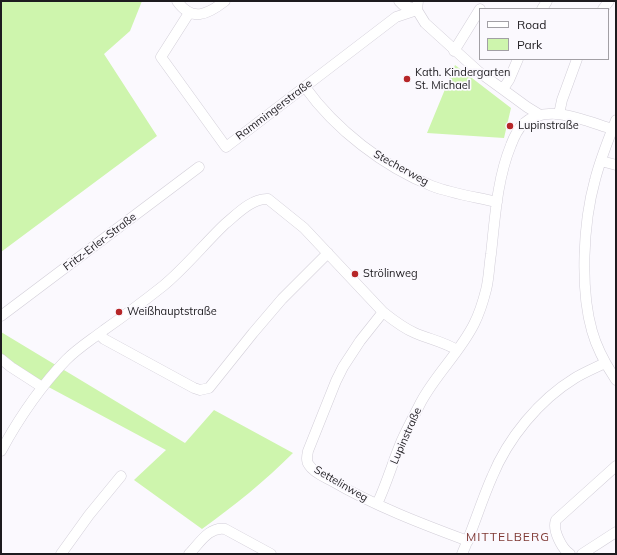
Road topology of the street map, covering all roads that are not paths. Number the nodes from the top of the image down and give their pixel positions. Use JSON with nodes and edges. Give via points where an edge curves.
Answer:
{"nodes":[{"id":1,"x":177,"y":1,"type":"edge"},
{"id":2,"x":225,"y":1,"type":"edge"},
{"id":3,"x":399,"y":1,"type":"edge"},
{"id":4,"x":417,"y":6,"type":"edge"},
{"id":5,"x":479,"y":11,"type":"edge"},
{"id":6,"x":189,"y":13,"type":"junction"},
{"id":7,"x":454,"y":51,"type":"junction"},
{"id":8,"x":518,"y":60,"type":"edge"},
{"id":9,"x":577,"y":60,"type":"edge"},
{"id":10,"x":305,"y":87,"type":"junction"},
{"id":11,"x":503,"y":89,"type":"junction"},
{"id":12,"x":559,"y":114,"type":"junction"},
{"id":13,"x":540,"y":115,"type":"junction"},
{"id":14,"x":614,"y":125,"type":"edge"},
{"id":15,"x":601,"y":161,"type":"junction"},
{"id":16,"x":616,"y":165,"type":"edge"},
{"id":17,"x":199,"y":167,"type":"dead end"},
{"id":18,"x":498,"y":202,"type":"junction"},
{"id":19,"x":328,"y":253,"type":"junction"},
{"id":20,"x":383,"y":312,"type":"junction"},
{"id":21,"x":1,"y":316,"type":"edge"},
{"id":22,"x":99,"y":334,"type":"junction"},
{"id":23,"x":457,"y":350,"type":"junction"},
{"id":24,"x":1,"y":359,"type":"edge"},
{"id":25,"x":605,"y":363,"type":"junction"},
{"id":26,"x":616,"y":380,"type":"edge"},
{"id":27,"x":42,"y":387,"type":"junction"},
{"id":28,"x":1,"y":451,"type":"edge"},
{"id":29,"x":616,"y":466,"type":"edge"},
{"id":30,"x":121,"y":476,"type":"dead end"},
{"id":31,"x":377,"y":504,"type":"junction"},
{"id":32,"x":616,"y":532,"type":"edge"},
{"id":33,"x":468,"y":541,"type":"junction"},
{"id":34,"x":61,"y":554,"type":"edge"},
{"id":35,"x":189,"y":554,"type":"edge"},
{"id":36,"x":271,"y":554,"type":"edge"},
{"id":37,"x":462,"y":554,"type":"edge"},
{"id":38,"x":570,"y":554,"type":"edge"},
{"id":39,"x":582,"y":554,"type":"edge"}],
"edges":[{"from":1,"to":6,"type":"street"},
{"from":2,"to":6,"type":"street","via":[[201,14]]},
{"from":3,"to":4,"type":"street","via":[[403,5]]},
{"from":4,"to":7,"type":"street","via":[[425,23]]},
{"from":4,"to":10,"type":"street","name":"Rammingerstraße","via":[[396,17]]},
{"from":5,"to":7,"type":"street"},
{"from":6,"to":10,"type":"street","name":"Rammingerstraße","via":[[161,57],[226,147]]},
{"from":7,"to":11,"type":"street"},
{"from":8,"to":11,"type":"street"},
{"from":9,"to":12,"type":"street"},
{"from":10,"to":18,"type":"street","name":"Stecherweg","via":[[335,120],[383,160],[432,186]]},
{"from":11,"to":13,"type":"street"},
{"from":12,"to":13,"type":"street","name":"Lupinstraße"},
{"from":12,"to":14,"type":"street","name":"Lupinstraße"},
{"from":13,"to":18,"type":"street","name":"Lupinstraße","via":[[530,118],[516,133],[508,153]]},
{"from":14,"to":15,"type":"street"},
{"from":15,"to":16,"type":"street"},
{"from":15,"to":25,"type":"street","via":[[594,180],[586,230],[585,265],[587,309],[592,332]]},
{"from":17,"to":21,"type":"street","name":"Fritz-Erler-Straße"},
{"from":18,"to":23,"type":"street","name":"Lupinstraße","via":[[486,289],[474,324]]},
{"from":19,"to":20,"type":"street"},
{"from":19,"to":22,"type":"street","via":[[304,228],[272,202],[268,199],[258,200],[230,220],[164,285]]},
{"from":19,"to":22,"type":"street","via":[[282,299],[209,388],[194,388],[104,340]]},
{"from":20,"to":23,"type":"street","via":[[414,333]]},
{"from":20,"to":31,"type":"street","name":"Settelinweg","via":[[360,341],[336,381],[308,451],[307,460],[315,471]]},
{"from":22,"to":27,"type":"street","via":[[67,359]]},
{"from":23,"to":31,"type":"street","name":"Lupinstraße","via":[[432,385],[402,439]]},
{"from":24,"to":27,"type":"street"},
{"from":25,"to":26,"type":"street"},
{"from":25,"to":33,"type":"street","via":[[559,389],[524,424],[492,476]]},
{"from":27,"to":28,"type":"street"},
{"from":29,"to":38,"type":"street","via":[[556,520],[556,532],[566,552]]},
{"from":30,"to":34,"type":"street"},
{"from":31,"to":33,"type":"street","name":"Settelinweg"},
{"from":32,"to":39,"type":"street"},
{"from":33,"to":37,"type":"street"},
{"from":35,"to":36,"type":"street","via":[[211,531],[219,528]]}]}
